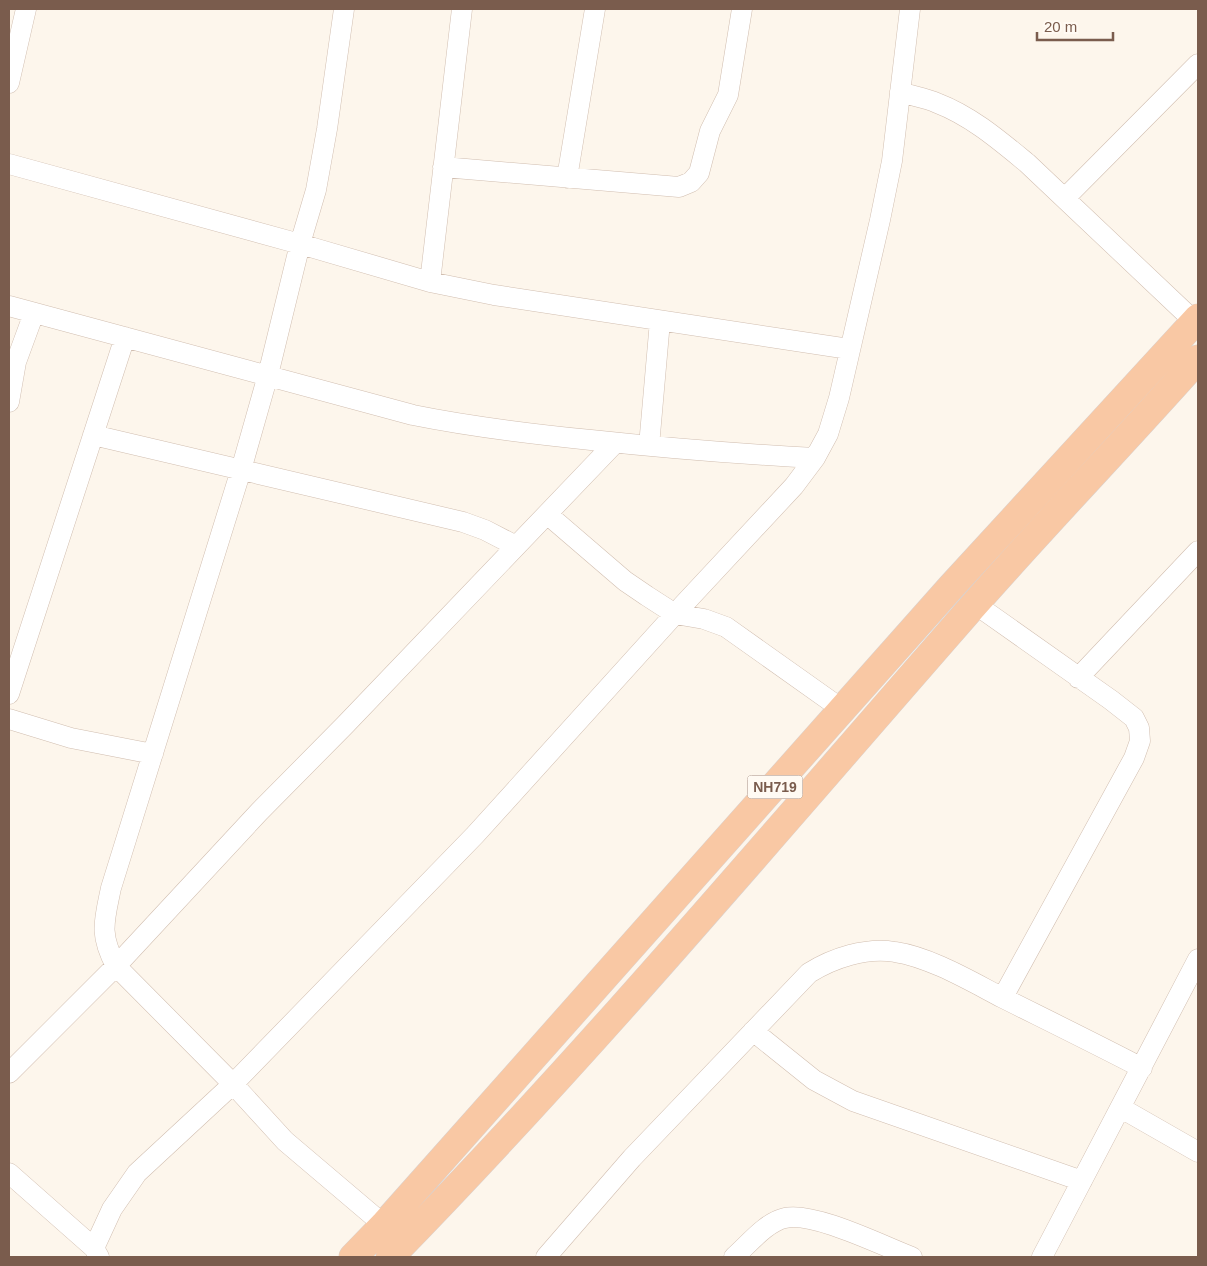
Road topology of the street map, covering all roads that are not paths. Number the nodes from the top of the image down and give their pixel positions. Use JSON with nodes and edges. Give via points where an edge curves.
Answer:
{"nodes":[{"id":1,"x":26,"y":9,"type":"edge"},
{"id":2,"x":344,"y":9,"type":"edge"},
{"id":3,"x":462,"y":9,"type":"edge"},
{"id":4,"x":596,"y":9,"type":"edge"},
{"id":5,"x":742,"y":9,"type":"edge"},
{"id":6,"x":910,"y":9,"type":"edge"},
{"id":7,"x":1198,"y":64,"type":"edge"},
{"id":8,"x":9,"y":83,"type":"edge"},
{"id":9,"x":900,"y":92,"type":"junction"},
{"id":10,"x":9,"y":164,"type":"edge"},
{"id":11,"x":443,"y":166,"type":"junction"},
{"id":12,"x":567,"y":178,"type":"junction"},
{"id":13,"x":1065,"y":198,"type":"junction"},
{"id":14,"x":300,"y":244,"type":"junction"},
{"id":15,"x":430,"y":282,"type":"junction"},
{"id":16,"x":9,"y":306,"type":"edge"},
{"id":17,"x":34,"y":313,"type":"junction"},
{"id":18,"x":1196,"y":320,"type":"edge"},
{"id":19,"x":660,"y":321,"type":"junction"},
{"id":20,"x":125,"y":338,"type":"junction"},
{"id":21,"x":849,"y":349,"type":"junction"},
{"id":22,"x":1197,"y":363,"type":"edge"},
{"id":23,"x":268,"y":375,"type":"junction"},
{"id":24,"x":9,"y":402,"type":"edge"},
{"id":25,"x":93,"y":436,"type":"junction"},
{"id":26,"x":615,"y":443,"type":"junction"},
{"id":27,"x":649,"y":446,"type":"junction"},
{"id":28,"x":815,"y":458,"type":"junction"},
{"id":29,"x":241,"y":470,"type":"junction"},
{"id":30,"x":547,"y":514,"type":"junction"},
{"id":31,"x":516,"y":546,"type":"junction"},
{"id":32,"x":1198,"y":551,"type":"edge"},
{"id":33,"x":975,"y":604,"type":"junction"},
{"id":34,"x":675,"y":614,"type":"junction"},
{"id":35,"x":1078,"y":678,"type":"junction"},
{"id":36,"x":9,"y":694,"type":"edge"},
{"id":37,"x":843,"y":710,"type":"junction"},
{"id":38,"x":9,"y":719,"type":"edge"},
{"id":39,"x":153,"y":754,"type":"junction"},
{"id":40,"x":116,"y":966,"type":"junction"},
{"id":41,"x":1196,"y":967,"type":"edge"},
{"id":42,"x":1003,"y":997,"type":"junction"},
{"id":43,"x":753,"y":1031,"type":"junction"},
{"id":44,"x":1142,"y":1068,"type":"junction"},
{"id":45,"x":9,"y":1073,"type":"edge"},
{"id":46,"x":233,"y":1084,"type":"junction"},
{"id":47,"x":1121,"y":1108,"type":"junction"},
{"id":48,"x":1198,"y":1152,"type":"edge"},
{"id":49,"x":9,"y":1173,"type":"edge"},
{"id":50,"x":1082,"y":1181,"type":"junction"},
{"id":51,"x":384,"y":1225,"type":"junction"},
{"id":52,"x":96,"y":1253,"type":"edge"},
{"id":53,"x":738,"y":1256,"type":"edge"},
{"id":54,"x":353,"y":1257,"type":"edge"},
{"id":55,"x":390,"y":1257,"type":"edge"},
{"id":56,"x":546,"y":1257,"type":"edge"},
{"id":57,"x":912,"y":1257,"type":"edge"},
{"id":58,"x":1042,"y":1257,"type":"edge"}],
"edges":[{"from":1,"to":8,"type":"street"},
{"from":2,"to":14,"type":"street","via":[[321,164]]},
{"from":3,"to":11,"type":"street"},
{"from":4,"to":12,"type":"street"},
{"from":5,"to":12,"type":"street","via":[[728,95],[710,131],[699,174],[691,182],[679,187]]},
{"from":6,"to":9,"type":"street"},
{"from":7,"to":13,"type":"street"},
{"from":9,"to":13,"type":"street","via":[[936,102],[973,121]]},
{"from":9,"to":21,"type":"street","via":[[892,161]]},
{"from":10,"to":14,"type":"street"},
{"from":11,"to":12,"type":"street"},
{"from":11,"to":15,"type":"street"},
{"from":13,"to":18,"type":"street"},
{"from":14,"to":15,"type":"street"},
{"from":14,"to":23,"type":"street"},
{"from":15,"to":19,"type":"street"},
{"from":16,"to":17,"type":"street"},
{"from":17,"to":20,"type":"street"},
{"from":17,"to":24,"type":"street","via":[[16,362]]},
{"from":18,"to":37,"type":"highway","number":"NH719"},
{"from":19,"to":21,"type":"street"},
{"from":19,"to":27,"type":"street"},
{"from":20,"to":23,"type":"street"},
{"from":20,"to":25,"type":"street"},
{"from":21,"to":28,"type":"street","via":[[828,434]]},
{"from":22,"to":33,"type":"highway","number":"NH719"},
{"from":23,"to":26,"type":"street","via":[[453,423]]},
{"from":23,"to":29,"type":"street"},
{"from":25,"to":29,"type":"street"},
{"from":25,"to":36,"type":"street"},
{"from":26,"to":27,"type":"street"},
{"from":26,"to":30,"type":"street"},
{"from":27,"to":28,"type":"street"},
{"from":28,"to":34,"type":"street","via":[[794,486]]},
{"from":29,"to":31,"type":"street","via":[[463,522]]},
{"from":29,"to":39,"type":"street"},
{"from":30,"to":31,"type":"street"},
{"from":30,"to":34,"type":"street","via":[[625,581]]},
{"from":31,"to":40,"type":"street","via":[[259,812]]},
{"from":32,"to":35,"type":"street"},
{"from":33,"to":35,"type":"street"},
{"from":33,"to":55,"type":"highway","number":"NH719","via":[[738,878],[465,1180]]},
{"from":34,"to":37,"type":"street","via":[[726,627]]},
{"from":34,"to":46,"type":"street","via":[[475,835]]},
{"from":35,"to":42,"type":"street","via":[[1134,718],[1140,741],[1134,758]]},
{"from":37,"to":51,"type":"highway","number":"NH719"},
{"from":38,"to":39,"type":"street","via":[[71,738]]},
{"from":39,"to":40,"type":"street","via":[[105,915],[103,934]]},
{"from":40,"to":45,"type":"street"},
{"from":40,"to":46,"type":"street"},
{"from":41,"to":44,"type":"street"},
{"from":42,"to":43,"type":"street","via":[[916,957],[894,952],[867,953],[825,963],[808,973]]},
{"from":42,"to":44,"type":"street"},
{"from":43,"to":50,"type":"street","via":[[814,1080],[853,1101]]},
{"from":43,"to":56,"type":"street","via":[[632,1158]]},
{"from":44,"to":47,"type":"street"},
{"from":46,"to":51,"type":"street","via":[[302,1156]]},
{"from":46,"to":52,"type":"street","via":[[138,1173],[112,1209]]},
{"from":47,"to":48,"type":"street"},
{"from":47,"to":50,"type":"street"},
{"from":49,"to":52,"type":"street"},
{"from":50,"to":58,"type":"street"},
{"from":51,"to":54,"type":"highway","number":"NH719"},
{"from":53,"to":57,"type":"street","via":[[772,1223],[786,1217],[826,1223]]}]}
